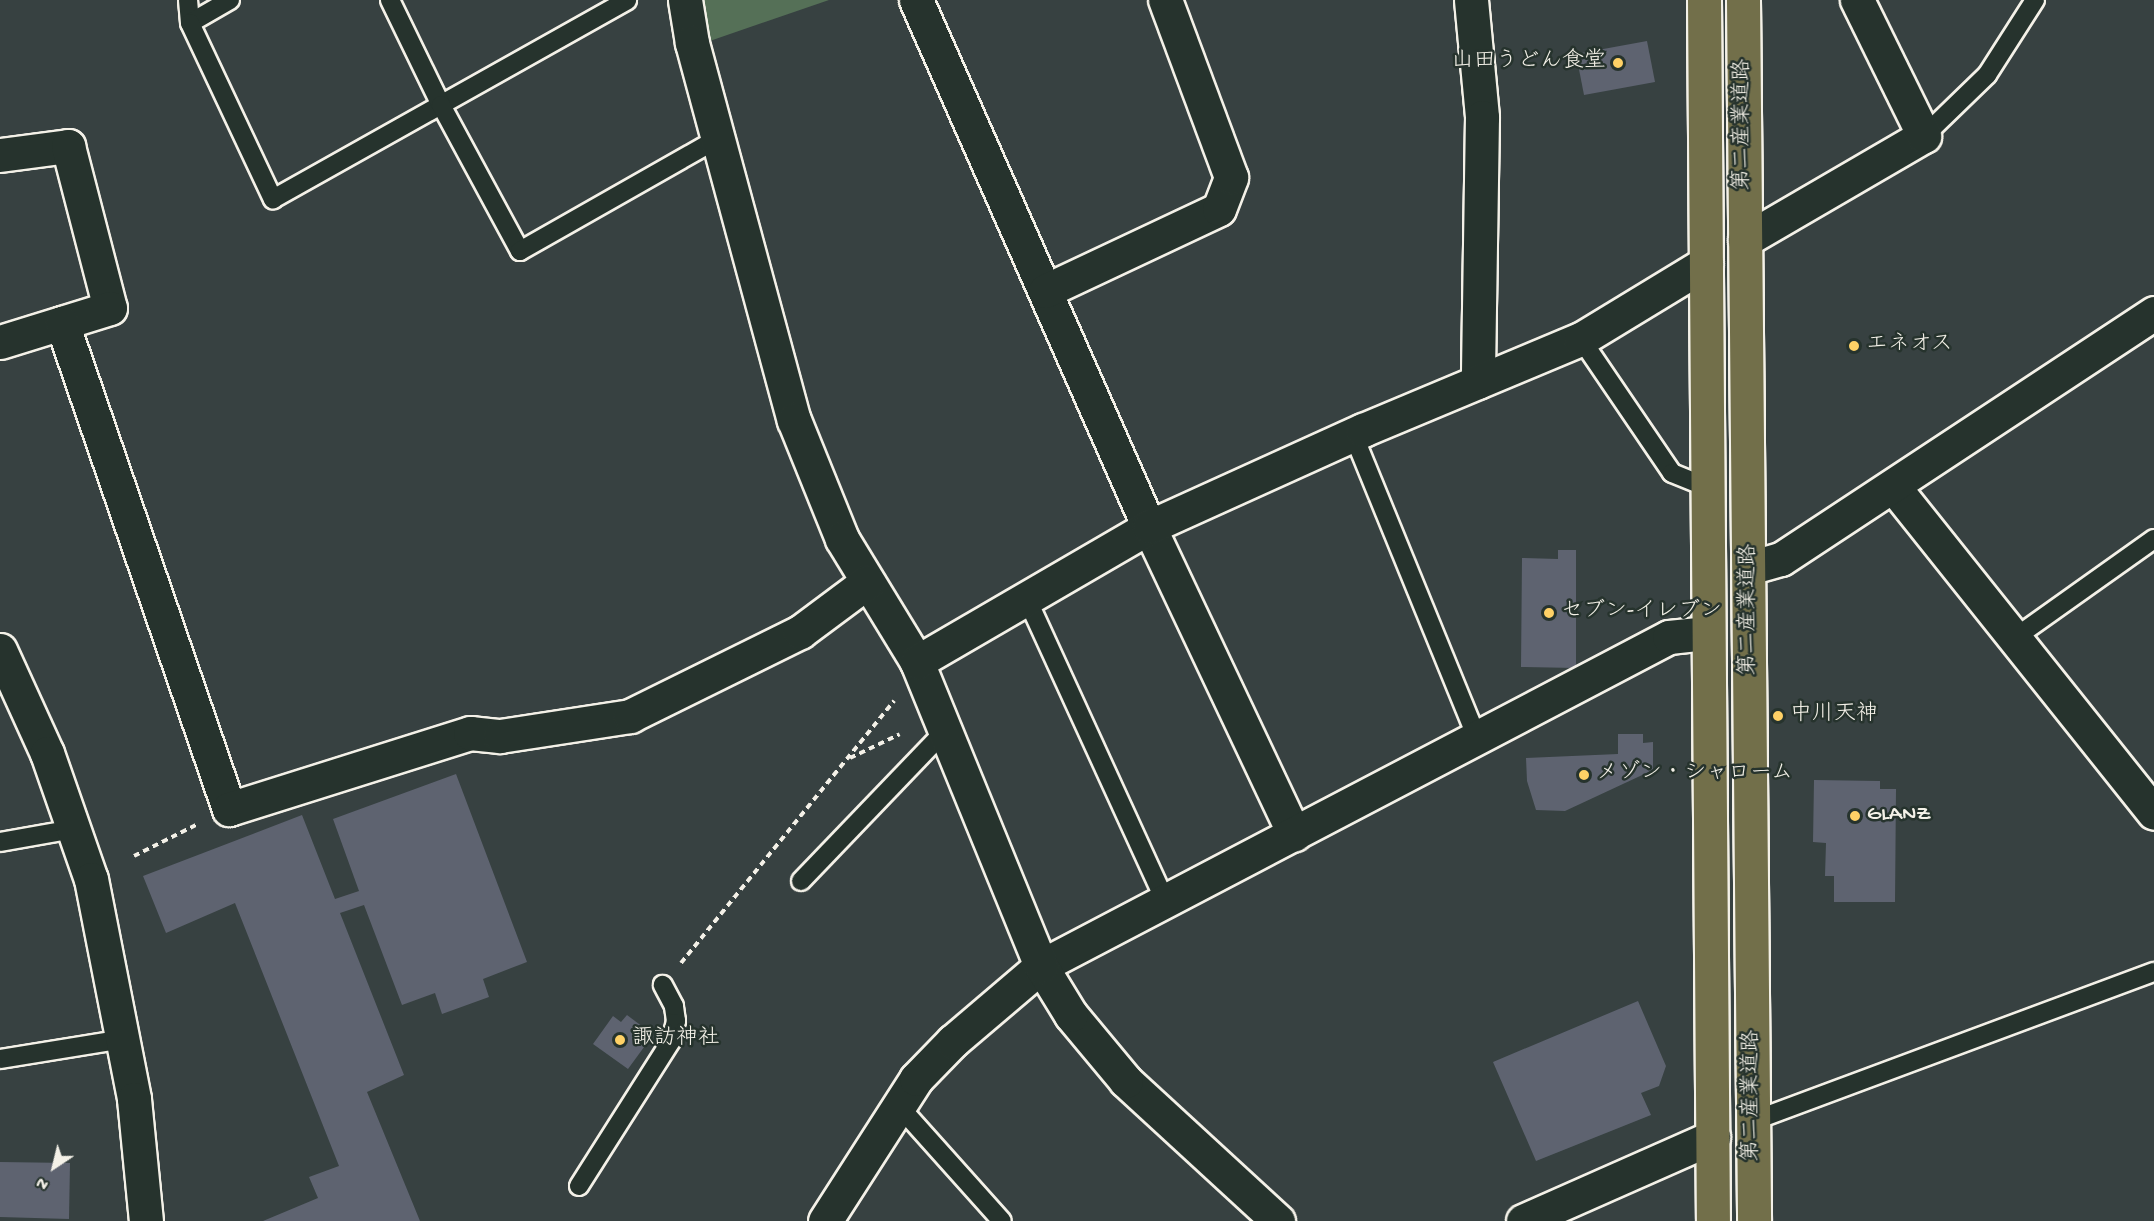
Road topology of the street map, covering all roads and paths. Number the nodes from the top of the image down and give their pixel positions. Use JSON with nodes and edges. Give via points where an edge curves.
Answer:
{"nodes":[{"id":1,"x":188,"y":0,"type":"edge"},
{"id":2,"x":230,"y":0,"type":"edge"},
{"id":3,"x":390,"y":0,"type":"edge"},
{"id":4,"x":627,"y":0,"type":"edge"},
{"id":5,"x":685,"y":0,"type":"edge"},
{"id":6,"x":916,"y":0,"type":"edge"},
{"id":7,"x":1165,"y":0,"type":"edge"},
{"id":8,"x":1471,"y":0,"type":"edge"},
{"id":9,"x":1704,"y":0,"type":"edge"},
{"id":10,"x":1743,"y":0,"type":"edge"},
{"id":11,"x":1857,"y":0,"type":"edge"},
{"id":12,"x":2035,"y":0,"type":"edge"},
{"id":13,"x":190,"y":23,"type":"junction"},
{"id":14,"x":441,"y":105,"type":"junction"},
{"id":15,"x":1924,"y":136,"type":"junction"},
{"id":16,"x":720,"y":138,"type":"junction"},
{"id":17,"x":0,"y":155,"type":"edge"},
{"id":18,"x":1745,"y":240,"type":"junction"},
{"id":19,"x":1706,"y":263,"type":"junction"},
{"id":20,"x":1045,"y":291,"type":"junction"},
{"id":21,"x":2154,"y":314,"type":"edge"},
{"id":22,"x":62,"y":323,"type":"junction"},
{"id":23,"x":1581,"y":339,"type":"junction"},
{"id":24,"x":0,"y":342,"type":"edge"},
{"id":25,"x":1478,"y":382,"type":"junction"},
{"id":26,"x":1353,"y":434,"type":"junction"},
{"id":27,"x":1893,"y":486,"type":"junction"},
{"id":28,"x":1707,"y":487,"type":"junction"},
{"id":29,"x":1149,"y":527,"type":"junction"},
{"id":30,"x":2154,"y":539,"type":"edge"},
{"id":31,"x":1749,"y":568,"type":"junction"},
{"id":32,"x":867,"y":582,"type":"junction"},
{"id":33,"x":1027,"y":598,"type":"junction"},
{"id":34,"x":1708,"y":633,"type":"junction"},
{"id":35,"x":2016,"y":637,"type":"junction"},
{"id":36,"x":0,"y":650,"type":"edge"},
{"id":37,"x":918,"y":666,"type":"junction"},
{"id":38,"x":942,"y":723,"type":"junction"},
{"id":39,"x":1477,"y":738,"type":"junction"},
{"id":40,"x":848,"y":759,"type":"junction"},
{"id":41,"x":229,"y":809,"type":"junction"},
{"id":42,"x":2154,"y":813,"type":"edge"},
{"id":43,"x":74,"y":829,"type":"junction"},
{"id":44,"x":1294,"y":834,"type":"junction"},
{"id":45,"x":0,"y":842,"type":"edge"},
{"id":46,"x":134,"y":855,"type":"dead end"},
{"id":47,"x":801,"y":881,"type":"dead end"},
{"id":48,"x":1165,"y":901,"type":"junction"},
{"id":49,"x":1041,"y":966,"type":"junction"},
{"id":50,"x":2154,"y":972,"type":"edge"},
{"id":51,"x":663,"y":985,"type":"joint"},
{"id":52,"x":123,"y":1039,"type":"junction"},
{"id":53,"x":0,"y":1059,"type":"edge"},
{"id":54,"x":899,"y":1106,"type":"junction"},
{"id":55,"x":1754,"y":1121,"type":"junction"},
{"id":56,"x":1713,"y":1137,"type":"junction"},
{"id":57,"x":579,"y":1186,"type":"dead end"},
{"id":58,"x":146,"y":1221,"type":"edge"},
{"id":59,"x":825,"y":1221,"type":"edge"},
{"id":60,"x":1002,"y":1221,"type":"edge"},
{"id":61,"x":1278,"y":1221,"type":"edge"},
{"id":62,"x":1523,"y":1221,"type":"edge"},
{"id":63,"x":1713,"y":1221,"type":"edge"},
{"id":64,"x":1754,"y":1221,"type":"edge"}],
"edges":[{"from":1,"to":13,"type":"lane"},
{"from":2,"to":13,"type":"lane"},
{"from":3,"to":14,"type":"lane"},
{"from":4,"to":14,"type":"lane"},
{"from":5,"to":16,"type":"street","via":[[692,43]]},
{"from":6,"to":20,"type":"street"},
{"from":7,"to":20,"type":"street","via":[[1231,177],[1220,209]]},
{"from":8,"to":25,"type":"street","via":[[1482,117]]},
{"from":9,"to":19,"type":"main road","name":"第二産業道路"},
{"from":10,"to":18,"type":"main road","name":"第二産業道路"},
{"from":11,"to":15,"type":"street"},
{"from":12,"to":15,"type":"lane","via":[[1987,75]]},
{"from":13,"to":14,"type":"lane","via":[[273,199]]},
{"from":14,"to":16,"type":"lane","via":[[520,251]]},
{"from":15,"to":18,"type":"street"},
{"from":16,"to":32,"type":"street","via":[[794,420],[842,539]]},
{"from":17,"to":22,"type":"street","via":[[68,146],[110,308]]},
{"from":18,"to":31,"type":"main road","name":"第二産業道路"},
{"from":19,"to":23,"type":"street"},
{"from":19,"to":28,"type":"main road","name":"第二産業道路"},
{"from":20,"to":29,"type":"street"},
{"from":21,"to":27,"type":"street"},
{"from":22,"to":24,"type":"street"},
{"from":22,"to":41,"type":"street"},
{"from":23,"to":25,"type":"street"},
{"from":23,"to":28,"type":"lane","via":[[1672,472]]},
{"from":25,"to":26,"type":"street"},
{"from":26,"to":29,"type":"street"},
{"from":26,"to":39,"type":"lane"},
{"from":27,"to":31,"type":"street","via":[[1781,559]]},
{"from":27,"to":35,"type":"street"},
{"from":28,"to":34,"type":"main road","name":"第二産業道路"},
{"from":29,"to":33,"type":"street"},
{"from":29,"to":44,"type":"street"},
{"from":30,"to":35,"type":"lane"},
{"from":31,"to":55,"type":"main road","name":"第二産業道路"},
{"from":32,"to":37,"type":"street"},
{"from":32,"to":41,"type":"street","via":[[800,632],[630,716],[500,736],[470,733]]},
{"from":33,"to":37,"type":"street"},
{"from":33,"to":48,"type":"lane"},
{"from":34,"to":39,"type":"street","via":[[1669,637]]},
{"from":34,"to":56,"type":"main road","name":"第二産業道路"},
{"from":35,"to":42,"type":"street"},
{"from":36,"to":43,"type":"street","via":[[47,753]]},
{"from":37,"to":38,"type":"street"},
{"from":37,"to":40,"type":"path"},
{"from":38,"to":40,"type":"path"},
{"from":38,"to":47,"type":"lane"},
{"from":38,"to":49,"type":"street"},
{"from":39,"to":44,"type":"street"},
{"from":40,"to":51,"type":"path"},
{"from":41,"to":46,"type":"path"},
{"from":43,"to":45,"type":"lane"},
{"from":43,"to":52,"type":"street","via":[[91,879]]},
{"from":44,"to":48,"type":"street"},
{"from":48,"to":49,"type":"street"},
{"from":49,"to":54,"type":"street","via":[[953,1041],[916,1079]]},
{"from":49,"to":61,"type":"street","via":[[1071,1015],[1126,1081]]},
{"from":50,"to":55,"type":"lane"},
{"from":51,"to":57,"type":"lane","via":[[674,1006],[671,1041]]},
{"from":52,"to":53,"type":"lane"},
{"from":52,"to":58,"type":"street","via":[[141,1154]]},
{"from":54,"to":59,"type":"street"},
{"from":54,"to":60,"type":"lane"},
{"from":55,"to":64,"type":"main road","name":"第二産業道路"},
{"from":56,"to":62,"type":"street"},
{"from":56,"to":63,"type":"main road","name":"第二産業道路"}]}
